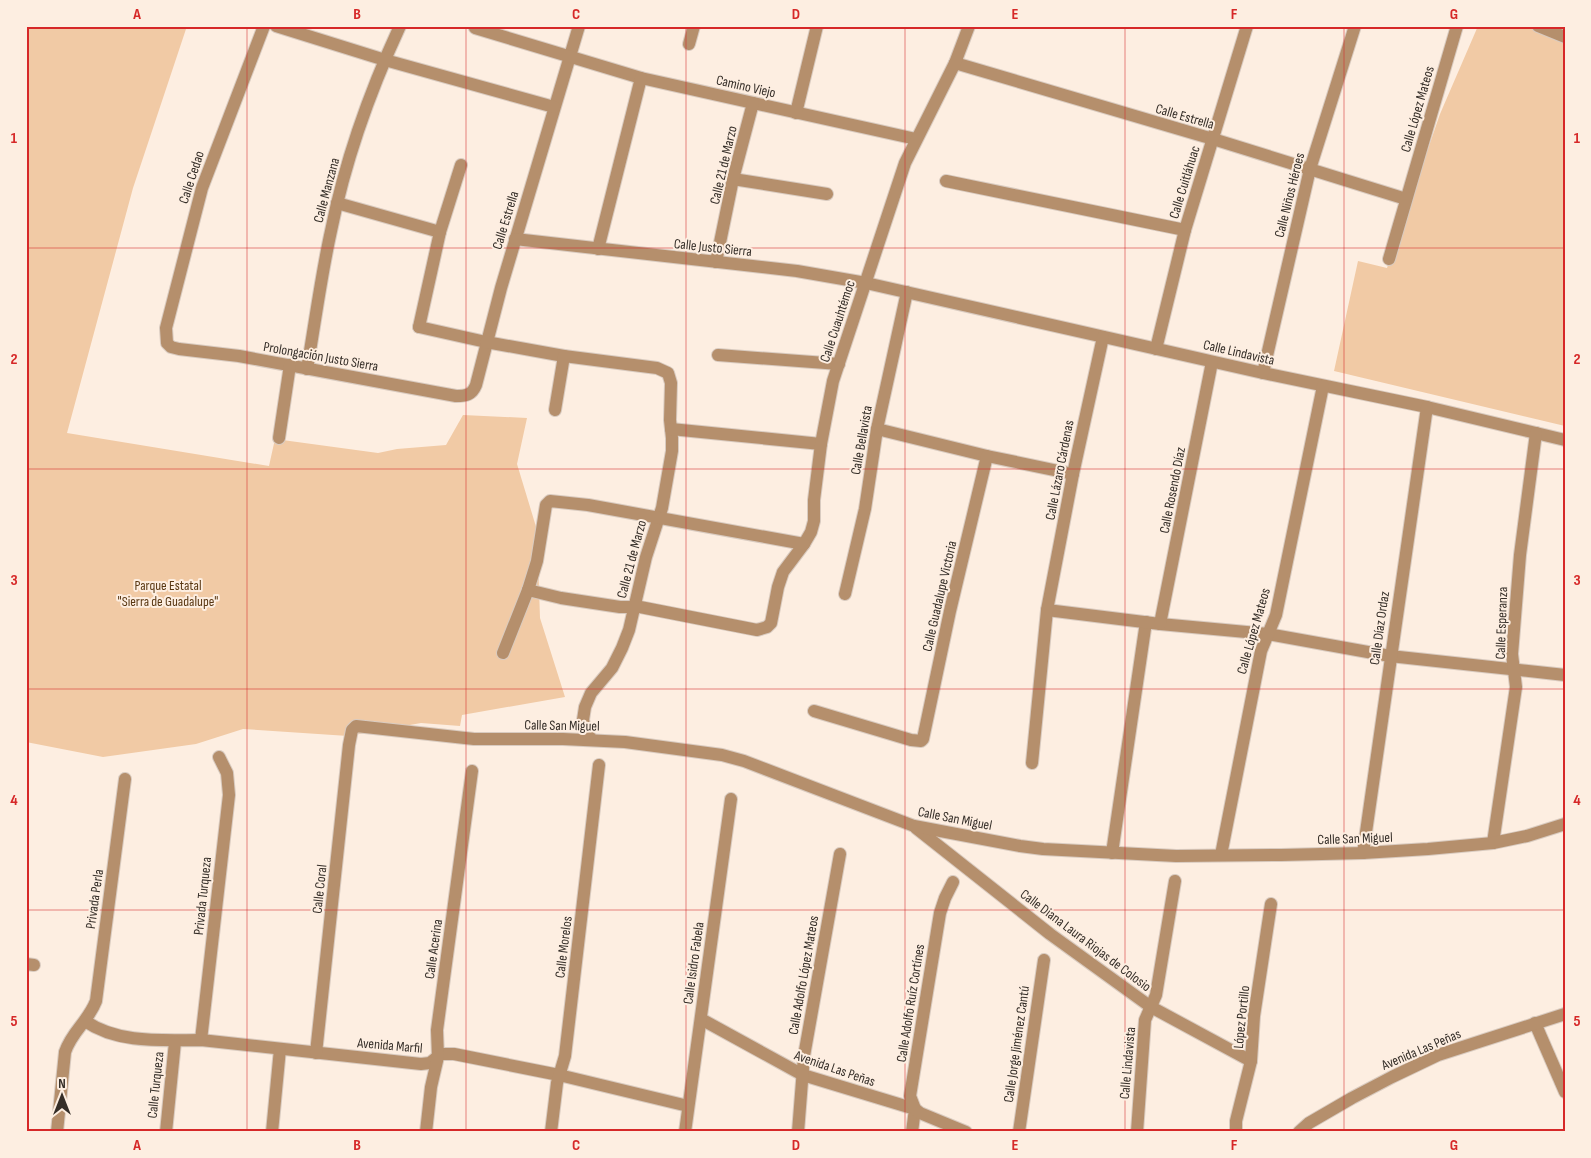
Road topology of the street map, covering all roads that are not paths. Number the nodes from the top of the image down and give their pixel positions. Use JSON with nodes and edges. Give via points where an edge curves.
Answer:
{"nodes":[{"id":1,"x":264,"y":26,"type":"edge"},
{"id":2,"x":276,"y":26,"type":"edge"},
{"id":3,"x":400,"y":26,"type":"edge"},
{"id":4,"x":579,"y":26,"type":"edge"},
{"id":5,"x":694,"y":26,"type":"edge"},
{"id":6,"x":817,"y":26,"type":"edge"},
{"id":7,"x":969,"y":26,"type":"edge"},
{"id":8,"x":1248,"y":26,"type":"edge"},
{"id":9,"x":1355,"y":26,"type":"edge"},
{"id":10,"x":1456,"y":26,"type":"edge"},
{"id":11,"x":1538,"y":26,"type":"edge"},
{"id":12,"x":474,"y":28,"type":"dead end"},
{"id":13,"x":1565,"y":37,"type":"edge"},
{"id":14,"x":689,"y":44,"type":"dead end"},
{"id":15,"x":571,"y":56,"type":"junction"},
{"id":16,"x":385,"y":60,"type":"junction"},
{"id":17,"x":955,"y":63,"type":"junction"},
{"id":18,"x":641,"y":78,"type":"junction"},
{"id":19,"x":753,"y":103,"type":"junction"},
{"id":20,"x":554,"y":107,"type":"junction"},
{"id":21,"x":796,"y":113,"type":"junction"},
{"id":22,"x":916,"y":139,"type":"junction"},
{"id":23,"x":1213,"y":140,"type":"junction"},
{"id":24,"x":460,"y":164,"type":"dead end"},
{"id":25,"x":1310,"y":169,"type":"junction"},
{"id":26,"x":733,"y":179,"type":"junction"},
{"id":27,"x":946,"y":181,"type":"dead end"},
{"id":28,"x":827,"y":194,"type":"dead end"},
{"id":29,"x":1406,"y":199,"type":"junction"},
{"id":30,"x":337,"y":203,"type":"junction"},
{"id":31,"x":1185,"y":230,"type":"junction"},
{"id":32,"x":440,"y":232,"type":"junction"},
{"id":33,"x":515,"y":239,"type":"junction"},
{"id":34,"x":598,"y":249,"type":"junction"},
{"id":35,"x":1388,"y":259,"type":"dead end"},
{"id":36,"x":716,"y":262,"type":"junction"},
{"id":37,"x":866,"y":283,"type":"junction"},
{"id":38,"x":907,"y":292,"type":"junction"},
{"id":39,"x":1102,"y":336,"type":"junction"},
{"id":40,"x":486,"y":342,"type":"junction"},
{"id":41,"x":167,"y":343,"type":"joint"},
{"id":42,"x":1156,"y":348,"type":"junction"},
{"id":43,"x":718,"y":355,"type":"dead end"},
{"id":44,"x":564,"y":356,"type":"junction"},
{"id":45,"x":1212,"y":362,"type":"junction"},
{"id":46,"x":839,"y":364,"type":"junction"},
{"id":47,"x":290,"y":365,"type":"junction"},
{"id":48,"x":307,"y":369,"type":"junction"},
{"id":49,"x":1263,"y":373,"type":"junction"},
{"id":50,"x":1323,"y":386,"type":"junction"},
{"id":51,"x":471,"y":393,"type":"joint"},
{"id":52,"x":1427,"y":407,"type":"junction"},
{"id":53,"x":555,"y":410,"type":"dead end"},
{"id":54,"x":877,"y":428,"type":"junction"},
{"id":55,"x":671,"y":429,"type":"junction"},
{"id":56,"x":1536,"y":434,"type":"junction"},
{"id":57,"x":279,"y":438,"type":"dead end"},
{"id":58,"x":1565,"y":440,"type":"edge"},
{"id":59,"x":821,"y":444,"type":"junction"},
{"id":60,"x":987,"y":456,"type":"junction"},
{"id":61,"x":1073,"y":474,"type":"junction"},
{"id":62,"x":659,"y":517,"type":"junction"},
{"id":63,"x":804,"y":544,"type":"junction"},
{"id":64,"x":528,"y":590,"type":"junction"},
{"id":65,"x":845,"y":594,"type":"dead end"},
{"id":66,"x":634,"y":607,"type":"junction"},
{"id":67,"x":1047,"y":610,"type":"junction"},
{"id":68,"x":1146,"y":622,"type":"junction"},
{"id":69,"x":1160,"y":624,"type":"junction"},
{"id":70,"x":1268,"y":634,"type":"junction"},
{"id":71,"x":503,"y":653,"type":"dead end"},
{"id":72,"x":1390,"y":656,"type":"junction"},
{"id":73,"x":1515,"y":670,"type":"junction"},
{"id":74,"x":1565,"y":675,"type":"edge"},
{"id":75,"x":814,"y":711,"type":"dead end"},
{"id":76,"x":352,"y":730,"type":"joint"},
{"id":77,"x":592,"y":740,"type":"junction"},
{"id":78,"x":219,"y":757,"type":"dead end"},
{"id":79,"x":1032,"y":763,"type":"dead end"},
{"id":80,"x":599,"y":765,"type":"dead end"},
{"id":81,"x":472,"y":771,"type":"dead end"},
{"id":82,"x":125,"y":779,"type":"dead end"},
{"id":83,"x":731,"y":799,"type":"dead end"},
{"id":84,"x":1565,"y":824,"type":"edge"},
{"id":85,"x":914,"y":826,"type":"junction"},
{"id":86,"x":1493,"y":843,"type":"junction"},
{"id":87,"x":1363,"y":852,"type":"junction"},
{"id":88,"x":1112,"y":853,"type":"junction"},
{"id":89,"x":840,"y":854,"type":"dead end"},
{"id":90,"x":1221,"y":855,"type":"junction"},
{"id":91,"x":1175,"y":881,"type":"dead end"},
{"id":92,"x":953,"y":882,"type":"dead end"},
{"id":93,"x":1271,"y":904,"type":"dead end"},
{"id":94,"x":1044,"y":960,"type":"dead end"},
{"id":95,"x":1150,"y":1007,"type":"junction"},
{"id":96,"x":1565,"y":1014,"type":"edge"},
{"id":97,"x":701,"y":1019,"type":"junction"},
{"id":98,"x":85,"y":1021,"type":"junction"},
{"id":99,"x":1535,"y":1023,"type":"junction"},
{"id":100,"x":201,"y":1040,"type":"junction"},
{"id":101,"x":175,"y":1042,"type":"junction"},
{"id":102,"x":280,"y":1049,"type":"junction"},
{"id":103,"x":316,"y":1053,"type":"junction"},
{"id":104,"x":438,"y":1057,"type":"junction"},
{"id":105,"x":1251,"y":1061,"type":"junction"},
{"id":106,"x":559,"y":1075,"type":"junction"},
{"id":107,"x":803,"y":1076,"type":"junction"},
{"id":108,"x":1565,"y":1092,"type":"edge"},
{"id":109,"x":688,"y":1106,"type":"junction"},
{"id":110,"x":915,"y":1110,"type":"junction"},
{"id":111,"x":57,"y":1132,"type":"edge"},
{"id":112,"x":166,"y":1132,"type":"edge"},
{"id":113,"x":272,"y":1132,"type":"edge"},
{"id":114,"x":426,"y":1132,"type":"edge"},
{"id":115,"x":551,"y":1132,"type":"edge"},
{"id":116,"x":685,"y":1132,"type":"edge"},
{"id":117,"x":798,"y":1132,"type":"edge"},
{"id":118,"x":912,"y":1132,"type":"edge"},
{"id":119,"x":966,"y":1132,"type":"edge"},
{"id":120,"x":1019,"y":1132,"type":"edge"},
{"id":121,"x":1136,"y":1132,"type":"edge"},
{"id":122,"x":1236,"y":1132,"type":"edge"},
{"id":123,"x":1299,"y":1132,"type":"edge"}],
"edges":[{"from":1,"to":41,"type":"street","name":"Calle Cedao","via":[[202,188],[166,328]]},
{"from":2,"to":16,"type":"street"},
{"from":3,"to":16,"type":"street","name":"Calle Manzana"},
{"from":4,"to":15,"type":"street","name":"Calle Estrella"},
{"from":5,"to":14,"type":"street"},
{"from":6,"to":21,"type":"street"},
{"from":7,"to":17,"type":"street","name":"Calle Cuauhtémoc"},
{"from":8,"to":23,"type":"street","name":"Calle Cuitláhuac"},
{"from":9,"to":25,"type":"street","name":"Calle Niños Héroes"},
{"from":10,"to":29,"type":"street","name":"Calle López Mateos"},
{"from":11,"to":13,"type":"street"},
{"from":12,"to":15,"type":"street","name":"Camino Viejo"},
{"from":15,"to":18,"type":"street","name":"Camino Viejo"},
{"from":15,"to":20,"type":"street","name":"Calle Estrella"},
{"from":16,"to":20,"type":"street"},
{"from":16,"to":30,"type":"street","name":"Calle Manzana","via":[[350,155]]},
{"from":17,"to":22,"type":"street","name":"Calle Cuauhtémoc"},
{"from":17,"to":23,"type":"street","name":"Calle Estrella"},
{"from":18,"to":19,"type":"street","name":"Camino Viejo"},
{"from":18,"to":34,"type":"street"},
{"from":19,"to":21,"type":"street","name":"Camino Viejo"},
{"from":19,"to":26,"type":"street","name":"Calle 21 de Marzo"},
{"from":20,"to":33,"type":"street","name":"Calle Estrella"},
{"from":21,"to":22,"type":"street","name":"Camino Viejo"},
{"from":22,"to":37,"type":"street","name":"Calle Cuauhtémoc","via":[[905,163]]},
{"from":23,"to":25,"type":"street","name":"Calle Estrella"},
{"from":23,"to":31,"type":"street","name":"Calle Cuitláhuac"},
{"from":24,"to":32,"type":"street"},
{"from":25,"to":29,"type":"street","name":"Calle Estrella"},
{"from":25,"to":49,"type":"street","name":"Calle Niños Héroes"},
{"from":26,"to":28,"type":"street"},
{"from":26,"to":36,"type":"street","name":"Calle 21 de Marzo"},
{"from":27,"to":31,"type":"street"},
{"from":29,"to":35,"type":"street","name":"Calle López Mateos"},
{"from":30,"to":32,"type":"street"},
{"from":30,"to":48,"type":"street","name":"Calle Manzana"},
{"from":31,"to":42,"type":"street","name":"Calle Cuitláhuac"},
{"from":32,"to":40,"type":"street","via":[[419,327]]},
{"from":33,"to":34,"type":"street","name":"Calle Justo Sierra"},
{"from":33,"to":40,"type":"street","name":"Calle Estrella"},
{"from":34,"to":36,"type":"street","name":"Calle Justo Sierra"},
{"from":36,"to":37,"type":"street","name":"Calle Justo Sierra"},
{"from":37,"to":38,"type":"street","name":"Calle Justo Sierra"},
{"from":37,"to":46,"type":"street","name":"Calle Cuauhtémoc"},
{"from":38,"to":39,"type":"street","name":"Calle Lindavista"},
{"from":38,"to":54,"type":"street","name":"Calle Bellavista"},
{"from":39,"to":42,"type":"street","name":"Calle Lindavista"},
{"from":39,"to":61,"type":"street","name":"Calle Lázaro Cárdenas"},
{"from":40,"to":44,"type":"street"},
{"from":40,"to":51,"type":"street","name":"Calle Estrella","via":[[476,385]]},
{"from":41,"to":47,"type":"street","name":"Prolongación Justo Sierra","via":[[179,349]]},
{"from":42,"to":45,"type":"street","name":"Calle Lindavista"},
{"from":43,"to":46,"type":"street"},
{"from":44,"to":53,"type":"street"},
{"from":44,"to":55,"type":"street","name":"Calle 21 de Marzo","via":[[657,368],[668,373],[671,382]]},
{"from":45,"to":49,"type":"street","name":"Calle Lindavista"},
{"from":45,"to":69,"type":"street","name":"Calle Rosendo Díaz"},
{"from":46,"to":59,"type":"street","name":"Calle Cuauhtémoc"},
{"from":47,"to":48,"type":"street","name":"Prolongación Justo Sierra"},
{"from":47,"to":57,"type":"street"},
{"from":48,"to":51,"type":"street","name":"Prolongación Justo Sierra","via":[[456,396]]},
{"from":49,"to":50,"type":"street","name":"Calle Lindavista"},
{"from":50,"to":52,"type":"street","name":"Calle Lindavista"},
{"from":50,"to":70,"type":"street","name":"Calle López Mateos","via":[[1276,615]]},
{"from":52,"to":56,"type":"street","name":"Calle Lindavista"},
{"from":52,"to":72,"type":"street","name":"Calle Díaz Ordaz"},
{"from":54,"to":60,"type":"street"},
{"from":54,"to":65,"type":"street","name":"Calle Bellavista","via":[[864,509]]},
{"from":55,"to":59,"type":"street"},
{"from":55,"to":62,"type":"street","name":"Calle 21 de Marzo","via":[[672,451]]},
{"from":56,"to":58,"type":"street","name":"Calle Lindavista"},
{"from":56,"to":73,"type":"street","name":"Calle Esperanza","via":[[1520,555],[1512,654]]},
{"from":59,"to":63,"type":"street","name":"Calle Cuauhtémoc","via":[[814,520]]},
{"from":60,"to":61,"type":"street"},
{"from":60,"to":75,"type":"street","name":"Calle Guadalupe Victoria","via":[[950,611],[925,736],[921,741],[911,740]]},
{"from":61,"to":67,"type":"street","name":"Calle Lázaro Cárdenas"},
{"from":62,"to":63,"type":"street"},
{"from":62,"to":64,"type":"street","via":[[588,504],[550,501],[546,505],[537,561]]},
{"from":62,"to":66,"type":"street","name":"Calle 21 de Marzo"},
{"from":63,"to":66,"type":"street","name":"Calle Cuauhtémoc","via":[[783,572],[770,623],[762,629]]},
{"from":64,"to":66,"type":"street","via":[[561,598]]},
{"from":64,"to":71,"type":"street"},
{"from":66,"to":77,"type":"street","name":"Calle 21 de Marzo","via":[[622,648],[585,707],[583,720]]},
{"from":67,"to":68,"type":"street"},
{"from":67,"to":79,"type":"street","name":"Calle Lázaro Cárdenas"},
{"from":68,"to":69,"type":"street"},
{"from":68,"to":88,"type":"street"},
{"from":69,"to":70,"type":"street"},
{"from":70,"to":72,"type":"street"},
{"from":70,"to":90,"type":"street","name":"Calle López Mateos","via":[[1261,652]]},
{"from":72,"to":73,"type":"street"},
{"from":72,"to":87,"type":"street","name":"Calle Díaz Ordaz"},
{"from":73,"to":74,"type":"street"},
{"from":73,"to":86,"type":"street","name":"Calle Esperanza","via":[[1516,687]]},
{"from":76,"to":77,"type":"street","name":"Calle San Miguel","via":[[360,725],[474,739]]},
{"from":76,"to":103,"type":"street","name":"Calle Coral"},
{"from":77,"to":85,"type":"street","name":"Calle San Miguel","via":[[722,755]]},
{"from":78,"to":100,"type":"street","name":"Privada Turqueza","via":[[226,767],[229,795]]},
{"from":80,"to":106,"type":"street","name":"Calle Morelos","via":[[565,1056]]},
{"from":81,"to":104,"type":"street","name":"Calle Acerina","via":[[437,1030]]},
{"from":82,"to":98,"type":"street","name":"Privada Perla","via":[[96,1001]]},
{"from":83,"to":97,"type":"street","name":"Calle Isidro Fabela"},
{"from":84,"to":86,"type":"street","name":"Calle San Miguel"},
{"from":85,"to":88,"type":"street","name":"Calle San Miguel","via":[[1020,846]]},
{"from":85,"to":95,"type":"street","name":"Calle Diana Laura Riojas de Colosio","via":[[1050,934]]},
{"from":86,"to":87,"type":"street","name":"Calle San Miguel"},
{"from":87,"to":90,"type":"street","name":"Calle San Miguel"},
{"from":88,"to":90,"type":"street","name":"Calle San Miguel"},
{"from":89,"to":107,"type":"street","name":"Calle Adolfo López Mateos"},
{"from":91,"to":95,"type":"street","name":"Calle Lindavista","via":[[1156,995]]},
{"from":92,"to":110,"type":"street","name":"Calle Adolfo Ruíz Cortínes","via":[[940,913],[910,1096]]},
{"from":93,"to":105,"type":"street","name":"López Portillo","via":[[1254,1016]]},
{"from":94,"to":120,"type":"street","name":"Calle Jorge Jiménez Cantú"},
{"from":95,"to":105,"type":"street","name":"Calle Diana Laura Riojas de Colosio"},
{"from":95,"to":121,"type":"street","name":"Calle Lindavista","via":[[1145,1020]]},
{"from":96,"to":99,"type":"street","name":"Avenida Las Peñas"},
{"from":97,"to":107,"type":"street","name":"Avenida Las Peñas"},
{"from":97,"to":109,"type":"street","name":"Calle Isidro Fabela"},
{"from":98,"to":101,"type":"street","name":"Avenida Marfil","via":[[111,1034]]},
{"from":98,"to":111,"type":"street","name":"Privada Perla","via":[[69,1041],[65,1052]]},
{"from":99,"to":108,"type":"street"},
{"from":99,"to":123,"type":"street","name":"Avenida Las Peñas","via":[[1438,1055],[1352,1098]]},
{"from":100,"to":101,"type":"street","name":"Avenida Marfil"},
{"from":100,"to":102,"type":"street","name":"Avenida Marfil"},
{"from":101,"to":112,"type":"street","name":"Calle Turqueza"},
{"from":102,"to":103,"type":"street","name":"Avenida Marfil"},
{"from":102,"to":113,"type":"street"},
{"from":103,"to":104,"type":"street","name":"Avenida Marfil","via":[[421,1064],[430,1064]]},
{"from":104,"to":106,"type":"street","name":"Avenida Marfil","via":[[454,1054]]},
{"from":104,"to":114,"type":"street","name":"Calle Acerina"},
{"from":105,"to":122,"type":"street","name":"López Portillo"},
{"from":106,"to":109,"type":"street","name":"Avenida Marfil"},
{"from":106,"to":115,"type":"street","name":"Calle Morelos"},
{"from":107,"to":110,"type":"street","name":"Avenida Las Peñas"},
{"from":107,"to":117,"type":"street","name":"Calle Adolfo López Mateos"},
{"from":109,"to":116,"type":"street","name":"Calle Isidro Fabela"},
{"from":110,"to":118,"type":"street","name":"Calle Adolfo Ruíz Cortínes"},
{"from":110,"to":119,"type":"street","name":"Avenida Las Peñas"}]}
